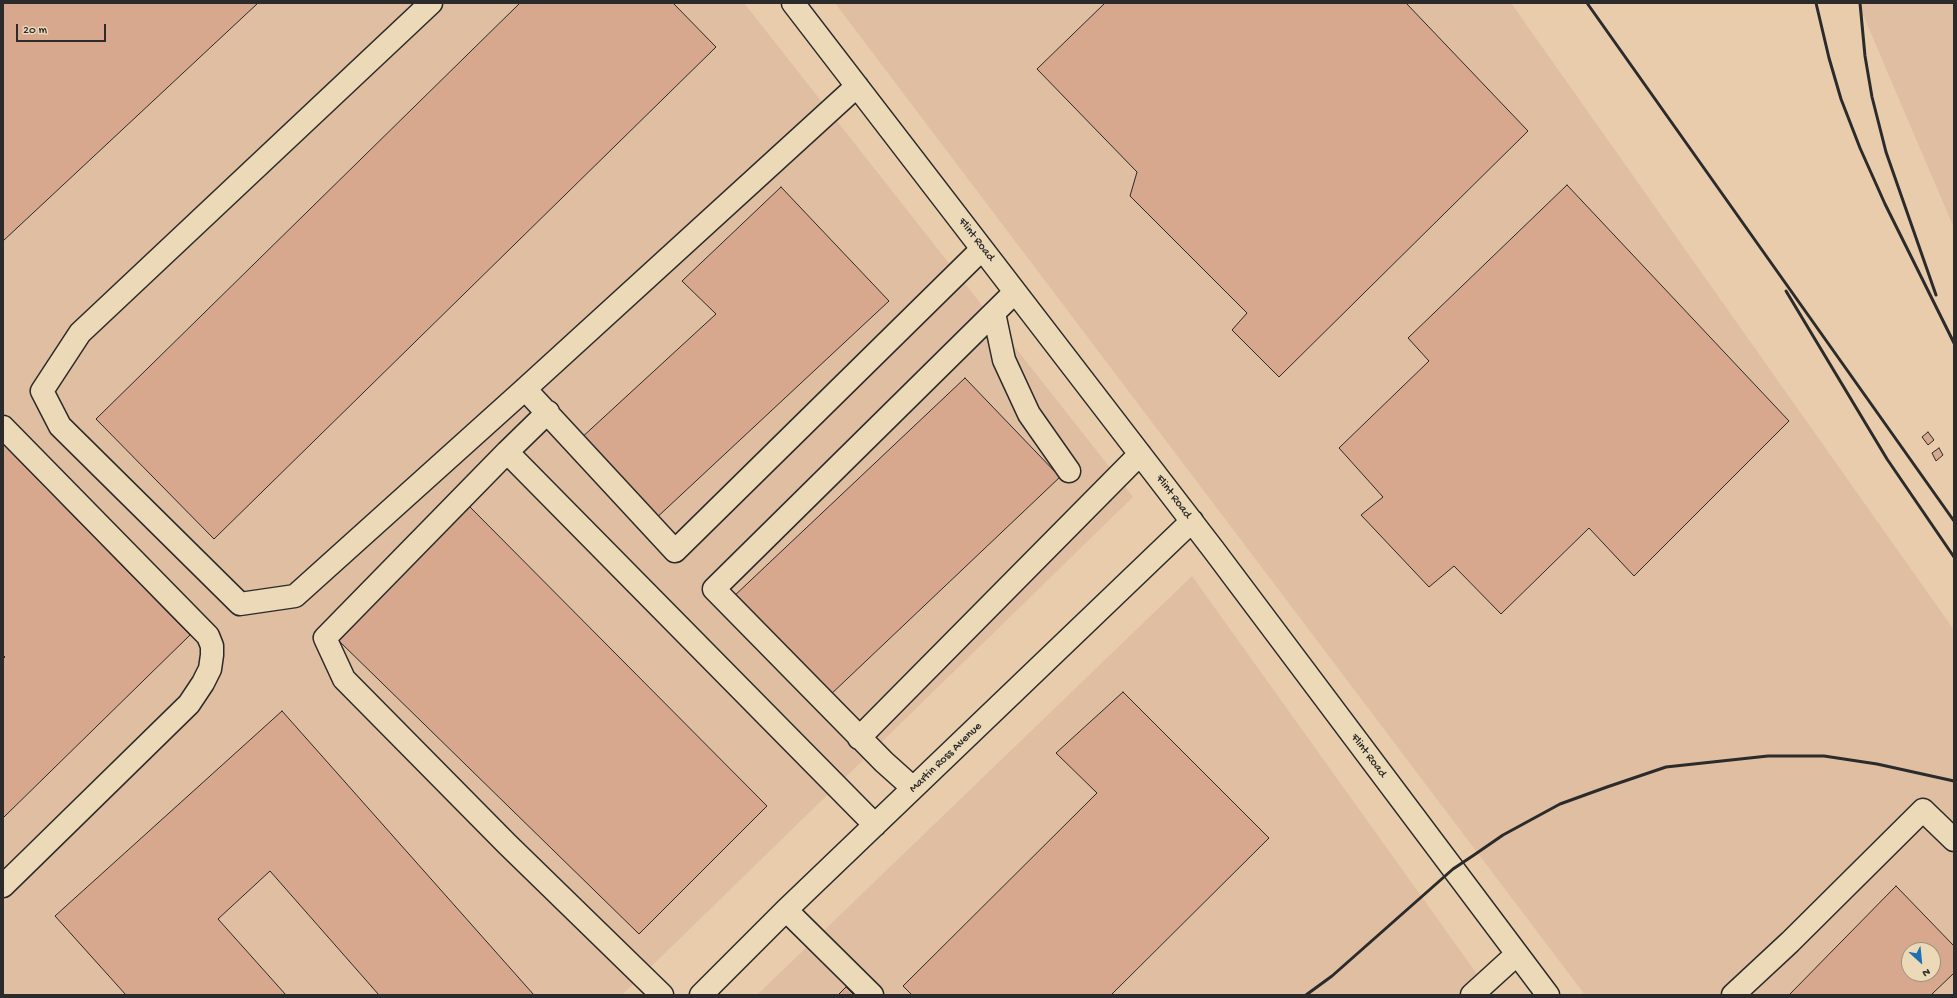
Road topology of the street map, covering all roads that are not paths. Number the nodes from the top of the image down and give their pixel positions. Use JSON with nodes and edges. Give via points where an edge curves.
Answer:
{"nodes":[{"id":1,"x":431,"y":3,"type":"edge"},
{"id":2,"x":793,"y":3,"type":"edge"},
{"id":3,"x":857,"y":86,"type":"junction"},
{"id":4,"x":982,"y":248,"type":"junction"},
{"id":5,"x":1015,"y":292,"type":"junction"},
{"id":6,"x":994,"y":313,"type":"junction"},
{"id":7,"x":525,"y":389,"type":"junction"},
{"id":8,"x":548,"y":412,"type":"junction"},
{"id":9,"x":3,"y":426,"type":"edge"},
{"id":10,"x":507,"y":452,"type":"junction"},
{"id":11,"x":1140,"y":454,"type":"junction"},
{"id":12,"x":1069,"y":471,"type":"dead end"},
{"id":13,"x":1192,"y":521,"type":"junction"},
{"id":14,"x":859,"y":738,"type":"junction"},
{"id":15,"x":913,"y":788,"type":"junction"},
{"id":16,"x":875,"y":825,"type":"junction"},
{"id":17,"x":1954,"y":840,"type":"edge"},
{"id":18,"x":3,"y":886,"type":"edge"},
{"id":19,"x":786,"y":910,"type":"junction"},
{"id":20,"x":1517,"y":954,"type":"junction"},
{"id":21,"x":662,"y":995,"type":"edge"},
{"id":22,"x":700,"y":995,"type":"edge"},
{"id":23,"x":872,"y":995,"type":"edge"},
{"id":24,"x":1472,"y":995,"type":"edge"},
{"id":25,"x":1548,"y":995,"type":"edge"},
{"id":26,"x":1733,"y":995,"type":"edge"}],
"edges":[{"from":1,"to":7,"type":"street","via":[[80,333],[42,391],[60,426],[240,604],[295,596]]},
{"from":2,"to":3,"type":"street","name":"Flint Road"},
{"from":3,"to":4,"type":"street","name":"Flint Road"},
{"from":3,"to":7,"type":"street"},
{"from":4,"to":5,"type":"street","name":"Flint Road"},
{"from":4,"to":8,"type":"street","via":[[675,551]]},
{"from":5,"to":6,"type":"street"},
{"from":5,"to":11,"type":"street","name":"Flint Road"},
{"from":6,"to":12,"type":"street","via":[[1004,360],[1029,414]]},
{"from":6,"to":14,"type":"street","via":[[714,589]]},
{"from":7,"to":8,"type":"street"},
{"from":8,"to":10,"type":"street"},
{"from":9,"to":18,"type":"street","via":[[208,636],[212,656],[210,669],[189,704]]},
{"from":10,"to":16,"type":"street"},
{"from":10,"to":21,"type":"street","via":[[325,638],[344,678],[507,844]]},
{"from":11,"to":13,"type":"street","name":"Flint Road"},
{"from":11,"to":14,"type":"street"},
{"from":13,"to":15,"type":"street","name":"Martin Ross Avenue"},
{"from":13,"to":20,"type":"street","name":"Flint Road"},
{"from":14,"to":15,"type":"street"},
{"from":15,"to":16,"type":"street","name":"Martin Ross Avenue"},
{"from":16,"to":19,"type":"street","name":"Martin Ross Avenue"},
{"from":17,"to":26,"type":"street","via":[[1923,810]]},
{"from":19,"to":22,"type":"street","name":"Martin Ross Avenue"},
{"from":19,"to":23,"type":"street"},
{"from":20,"to":24,"type":"street"},
{"from":20,"to":25,"type":"street","name":"Flint Road"}]}
